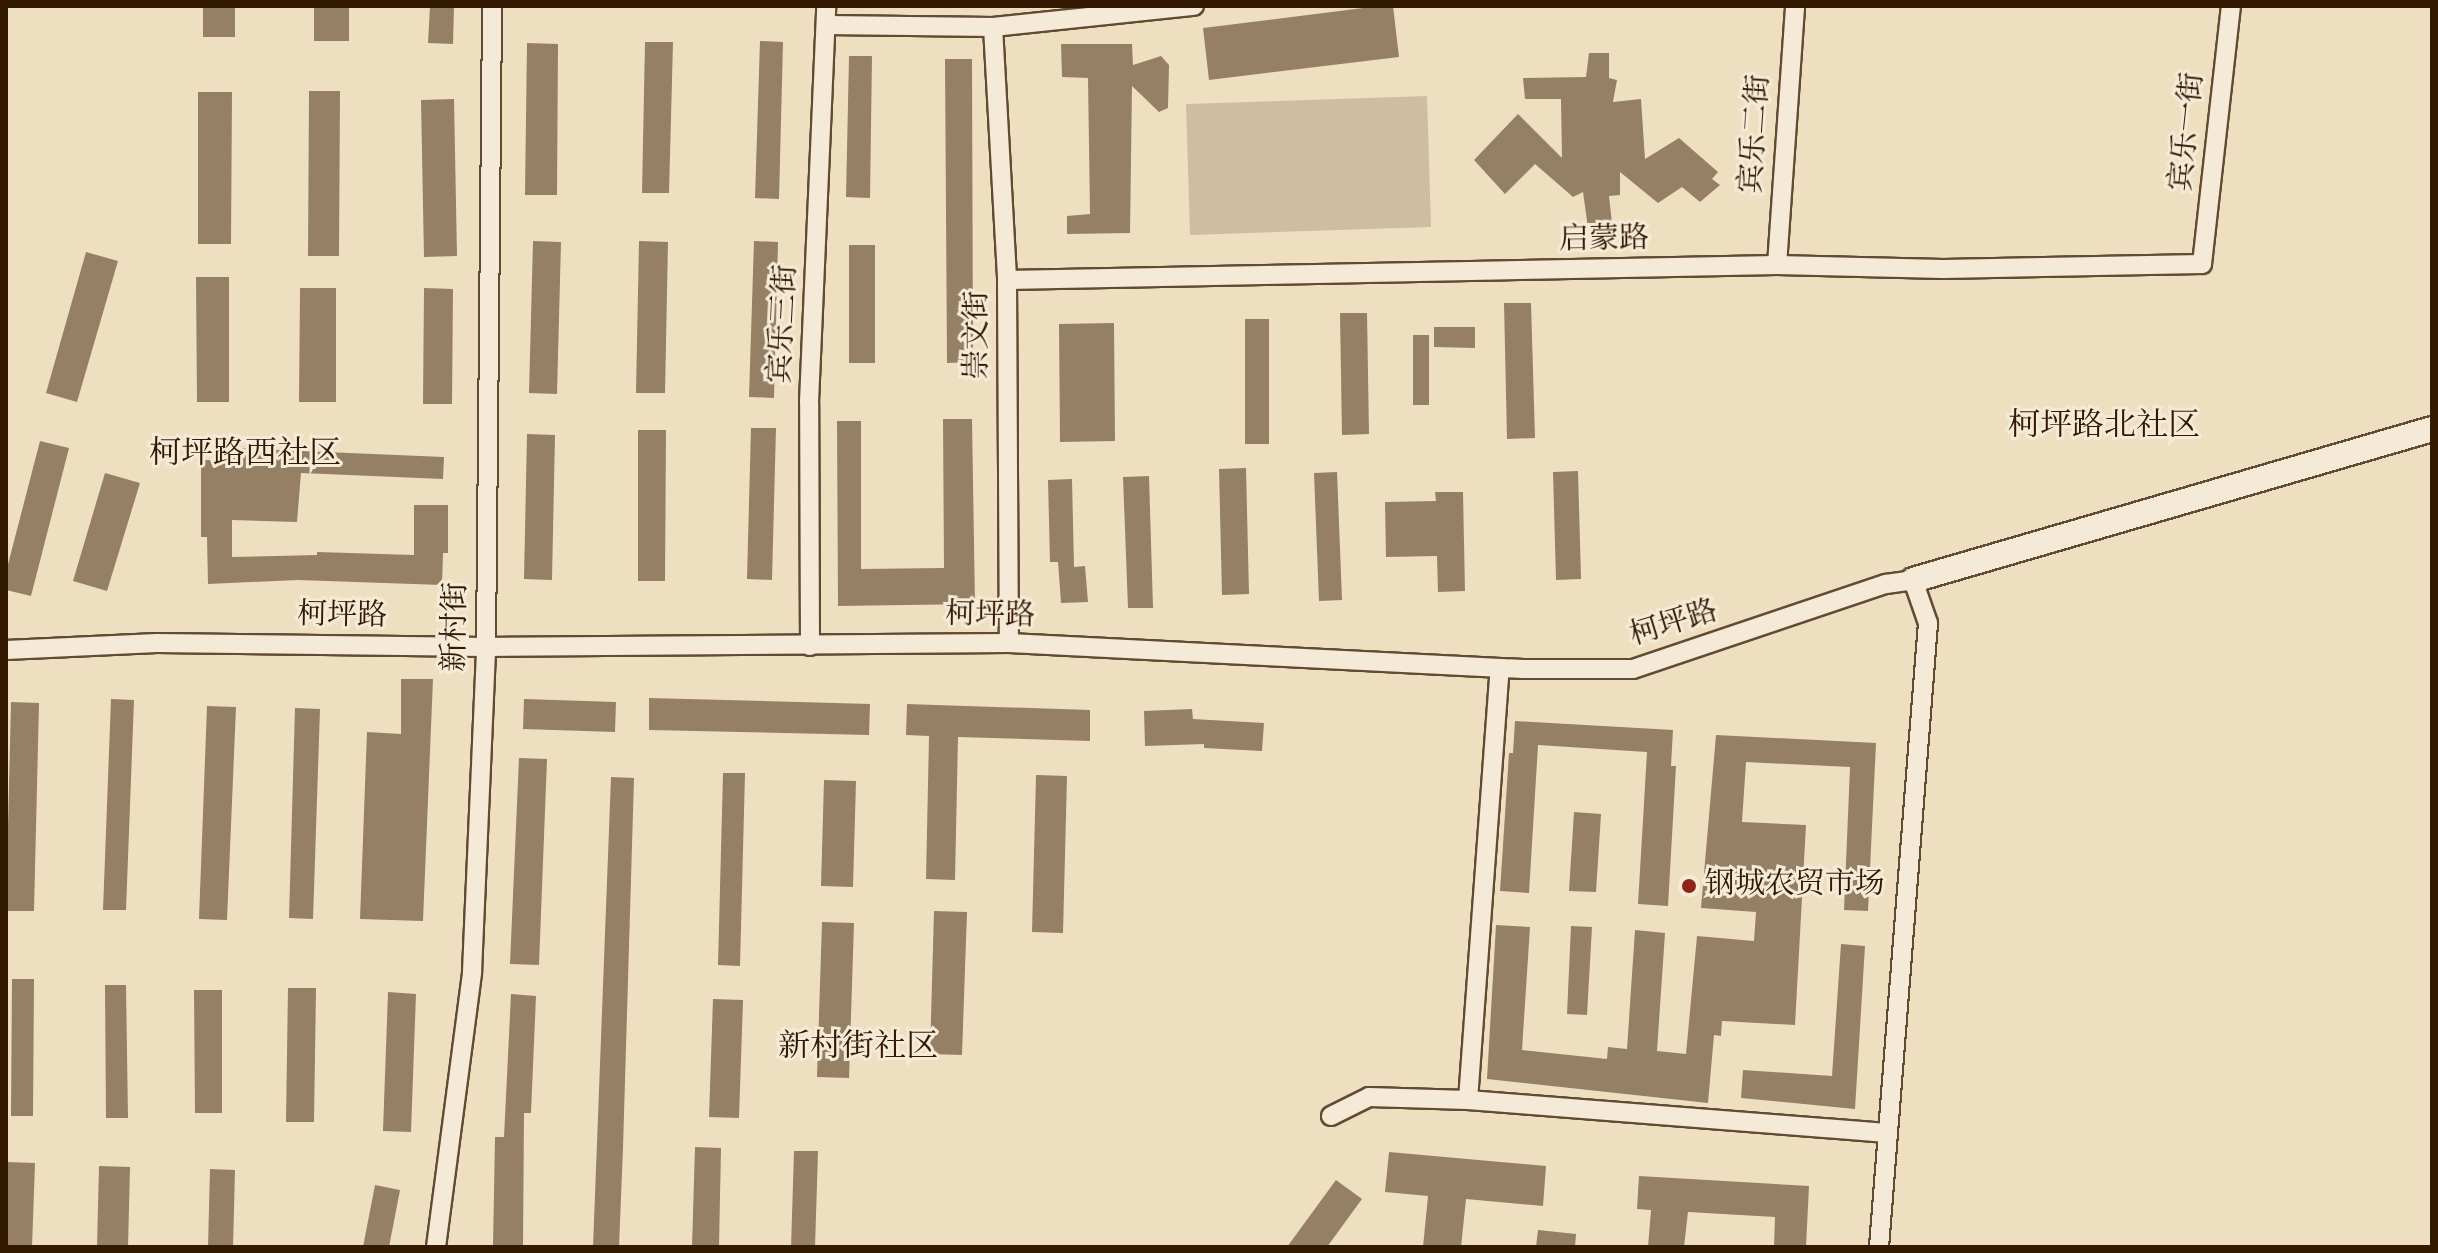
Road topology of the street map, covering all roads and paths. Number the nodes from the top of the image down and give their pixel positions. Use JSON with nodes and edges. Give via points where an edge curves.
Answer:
{"nodes":[{"id":1,"x":492,"y":6,"type":"edge"},
{"id":2,"x":826,"y":6,"type":"edge"},
{"id":3,"x":1194,"y":6,"type":"edge"},
{"id":4,"x":1795,"y":6,"type":"edge"},
{"id":5,"x":2231,"y":6,"type":"edge"},
{"id":6,"x":826,"y":25,"type":"junction"},
{"id":7,"x":993,"y":27,"type":"junction"},
{"id":8,"x":2202,"y":264,"type":"joint"},
{"id":9,"x":1777,"y":265,"type":"junction"},
{"id":10,"x":1007,"y":280,"type":"junction"},
{"id":11,"x":2432,"y":429,"type":"edge"},
{"id":12,"x":1913,"y":580,"type":"junction"},
{"id":13,"x":1009,"y":643,"type":"junction"},
{"id":14,"x":810,"y":646,"type":"junction"},
{"id":15,"x":486,"y":647,"type":"junction"},
{"id":16,"x":6,"y":650,"type":"edge"},
{"id":17,"x":1500,"y":668,"type":"junction"},
{"id":18,"x":1468,"y":1100,"type":"junction"},
{"id":19,"x":1331,"y":1116,"type":"dead end"},
{"id":20,"x":1887,"y":1133,"type":"junction"},
{"id":21,"x":436,"y":1247,"type":"edge"},
{"id":22,"x":1879,"y":1247,"type":"edge"}],
"edges":[{"from":1,"to":15,"type":"street","name":"新村街"},
{"from":2,"to":6,"type":"street","name":"宾乐三街"},
{"from":3,"to":7,"type":"street"},
{"from":4,"to":9,"type":"street","name":"宾乐二街"},
{"from":5,"to":8,"type":"street","name":"宾乐一街"},
{"from":6,"to":7,"type":"street"},
{"from":6,"to":14,"type":"street","name":"宾乐三街","via":[[809,402]]},
{"from":7,"to":10,"type":"street","name":"崇文街"},
{"from":8,"to":9,"type":"street","name":"启蒙路","via":[[1943,269]]},
{"from":9,"to":10,"type":"street","name":"启蒙路"},
{"from":10,"to":13,"type":"street","name":"崇文街"},
{"from":11,"to":12,"type":"street"},
{"from":12,"to":17,"type":"street","name":"柯坪路","via":[[1886,584],[1633,669]]},
{"from":12,"to":20,"type":"street","via":[[1928,623]]},
{"from":13,"to":14,"type":"street","name":"柯坪路"},
{"from":13,"to":17,"type":"street","name":"柯坪路"},
{"from":14,"to":15,"type":"street","name":"柯坪路"},
{"from":15,"to":16,"type":"street","name":"柯坪路","via":[[157,643]]},
{"from":15,"to":21,"type":"street","name":"新村街","via":[[472,972]]},
{"from":17,"to":18,"type":"street"},
{"from":18,"to":19,"type":"street","via":[[1369,1097]]},
{"from":18,"to":20,"type":"street"},
{"from":20,"to":22,"type":"street"}]}
